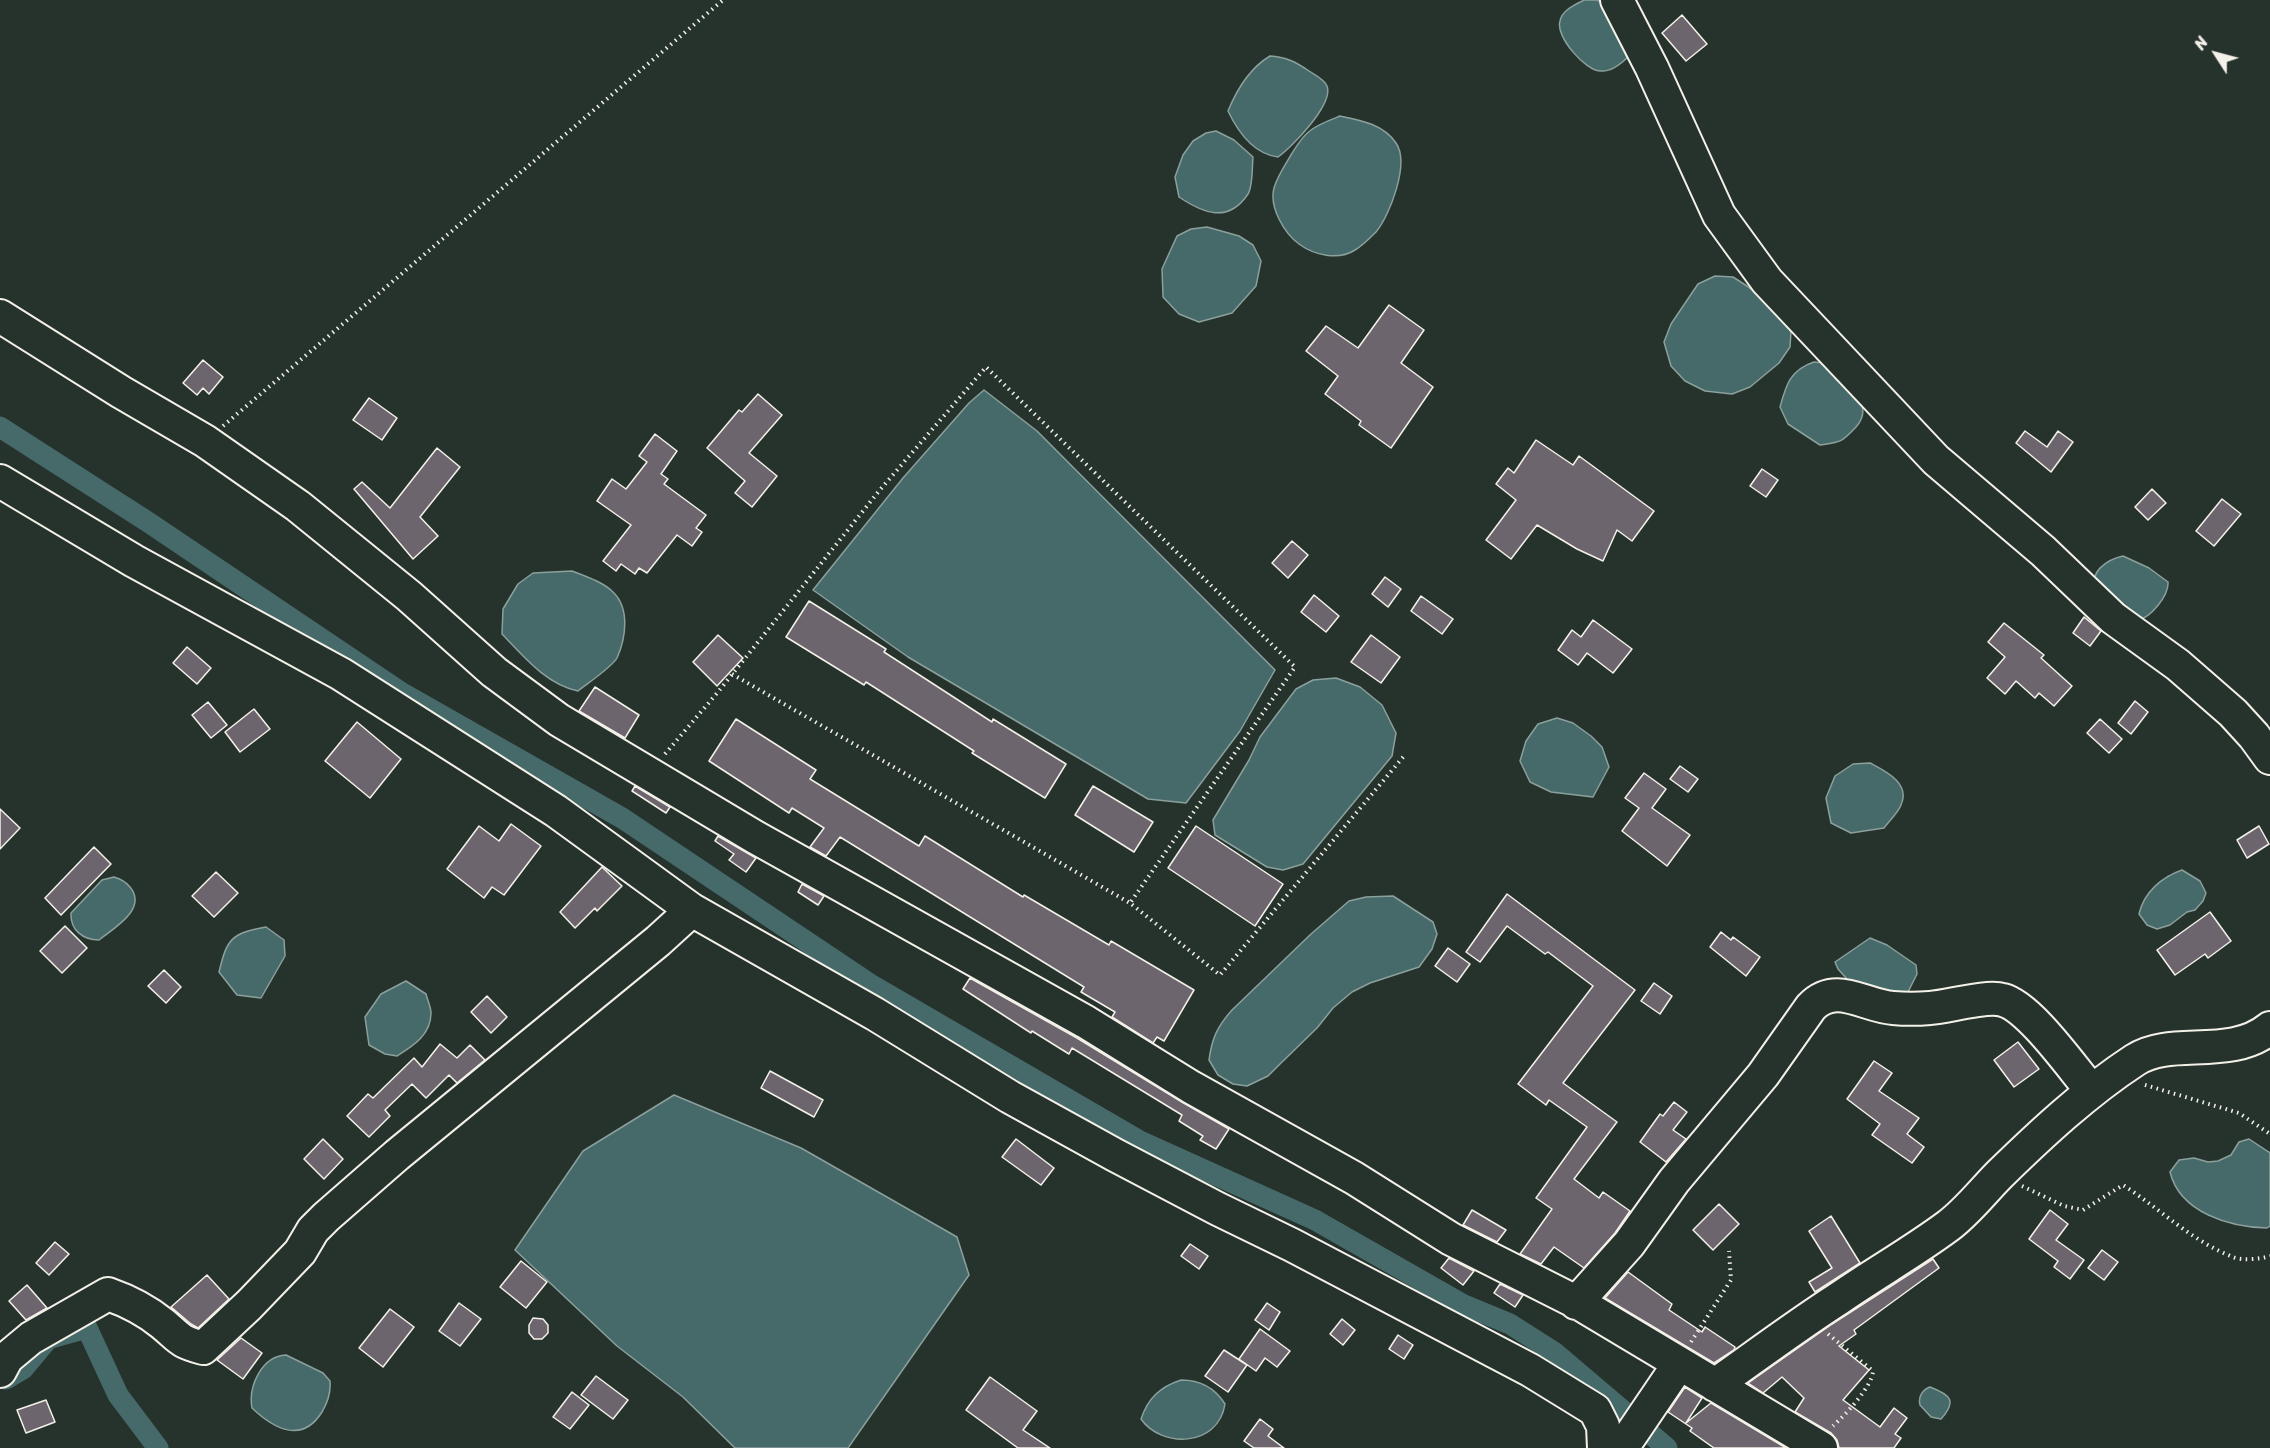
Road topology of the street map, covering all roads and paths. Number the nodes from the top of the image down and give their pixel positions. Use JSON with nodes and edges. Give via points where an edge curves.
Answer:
{"nodes":[{"id":1,"x":723,"y":0,"type":"edge"},
{"id":2,"x":1617,"y":0,"type":"edge"},
{"id":3,"x":0,"y":316,"type":"edge"},
{"id":4,"x":205,"y":441,"type":"junction"},
{"id":5,"x":0,"y":481,"type":"edge"},
{"id":6,"x":732,"y":674,"type":"junction"},
{"id":7,"x":1404,"y":756,"type":"dead end"},
{"id":8,"x":2270,"y":758,"type":"edge"},
{"id":9,"x":649,"y":772,"type":"junction"},
{"id":10,"x":1130,"y":903,"type":"junction"},
{"id":11,"x":692,"y":910,"type":"junction"},
{"id":12,"x":2270,"y":1028,"type":"edge"},
{"id":13,"x":2117,"y":1072,"type":"junction"},
{"id":14,"x":2092,"y":1091,"type":"junction"},
{"id":15,"x":2270,"y":1134,"type":"edge"},
{"id":16,"x":2000,"y":1174,"type":"junction"},
{"id":17,"x":1729,"y":1251,"type":"dead end"},
{"id":18,"x":2270,"y":1256,"type":"edge"},
{"id":19,"x":1576,"y":1303,"type":"junction"},
{"id":20,"x":1810,"y":1317,"type":"junction"},
{"id":21,"x":1678,"y":1364,"type":"junction"},
{"id":22,"x":0,"y":1371,"type":"edge"},
{"id":23,"x":1715,"y":1385,"type":"junction"},
{"id":24,"x":1823,"y":1436,"type":"edge"},
{"id":25,"x":1604,"y":1448,"type":"edge"},
{"id":26,"x":1622,"y":1448,"type":"edge"}],
"edges":[{"from":1,"to":4,"type":"path"},
{"from":2,"to":8,"type":"street","via":[[1719,215],[1767,281],[1936,460],[2043,551],[2113,618],[2178,665],[2233,713]]},
{"from":3,"to":4,"type":"street"},
{"from":4,"to":9,"type":"street","via":[[369,562],[494,672],[559,720]]},
{"from":5,"to":11,"type":"street","via":[[134,561],[341,674],[556,811]]},
{"from":6,"to":9,"type":"path"},
{"from":6,"to":10,"type":"path"},
{"from":6,"to":10,"type":"path","via":[[879,491],[986,367],[1295,667]]},
{"from":7,"to":10,"type":"path","via":[[1220,975]]},
{"from":9,"to":19,"type":"street","via":[[755,837],[1354,1178],[1450,1239]]},
{"from":11,"to":22,"type":"street","via":[[326,1217],[300,1252],[203,1348],[182,1342],[146,1312],[108,1294],[31,1338],[7,1358]]},
{"from":11,"to":25,"type":"street","via":[[1115,1155],[1530,1370],[1595,1410],[1603,1426]]},
{"from":12,"to":13,"type":"street","via":[[2240,1044],[2164,1050],[2138,1058]]},
{"from":13,"to":14,"type":"street"},
{"from":13,"to":15,"type":"path","via":[[2155,1089],[2239,1113]]},
{"from":14,"to":16,"type":"street"},
{"from":14,"to":19,"type":"street","via":[[2039,1028],[2002,999],[1930,1008],[1891,1008],[1838,994],[1820,998],[1763,1075],[1674,1181],[1629,1244]]},
{"from":16,"to":18,"type":"path","via":[[2064,1206],[2084,1210],[2122,1185],[2179,1227],[2235,1258]]},
{"from":16,"to":20,"type":"street","via":[[1950,1225]]},
{"from":17,"to":21,"type":"path","via":[[1731,1280]]},
{"from":19,"to":21,"type":"street"},
{"from":20,"to":23,"type":"street"},
{"from":20,"to":24,"type":"path","via":[[1873,1371],[1865,1389]]},
{"from":21,"to":23,"type":"street"},
{"from":21,"to":26,"type":"street"},
{"from":23,"to":24,"type":"street"}]}
